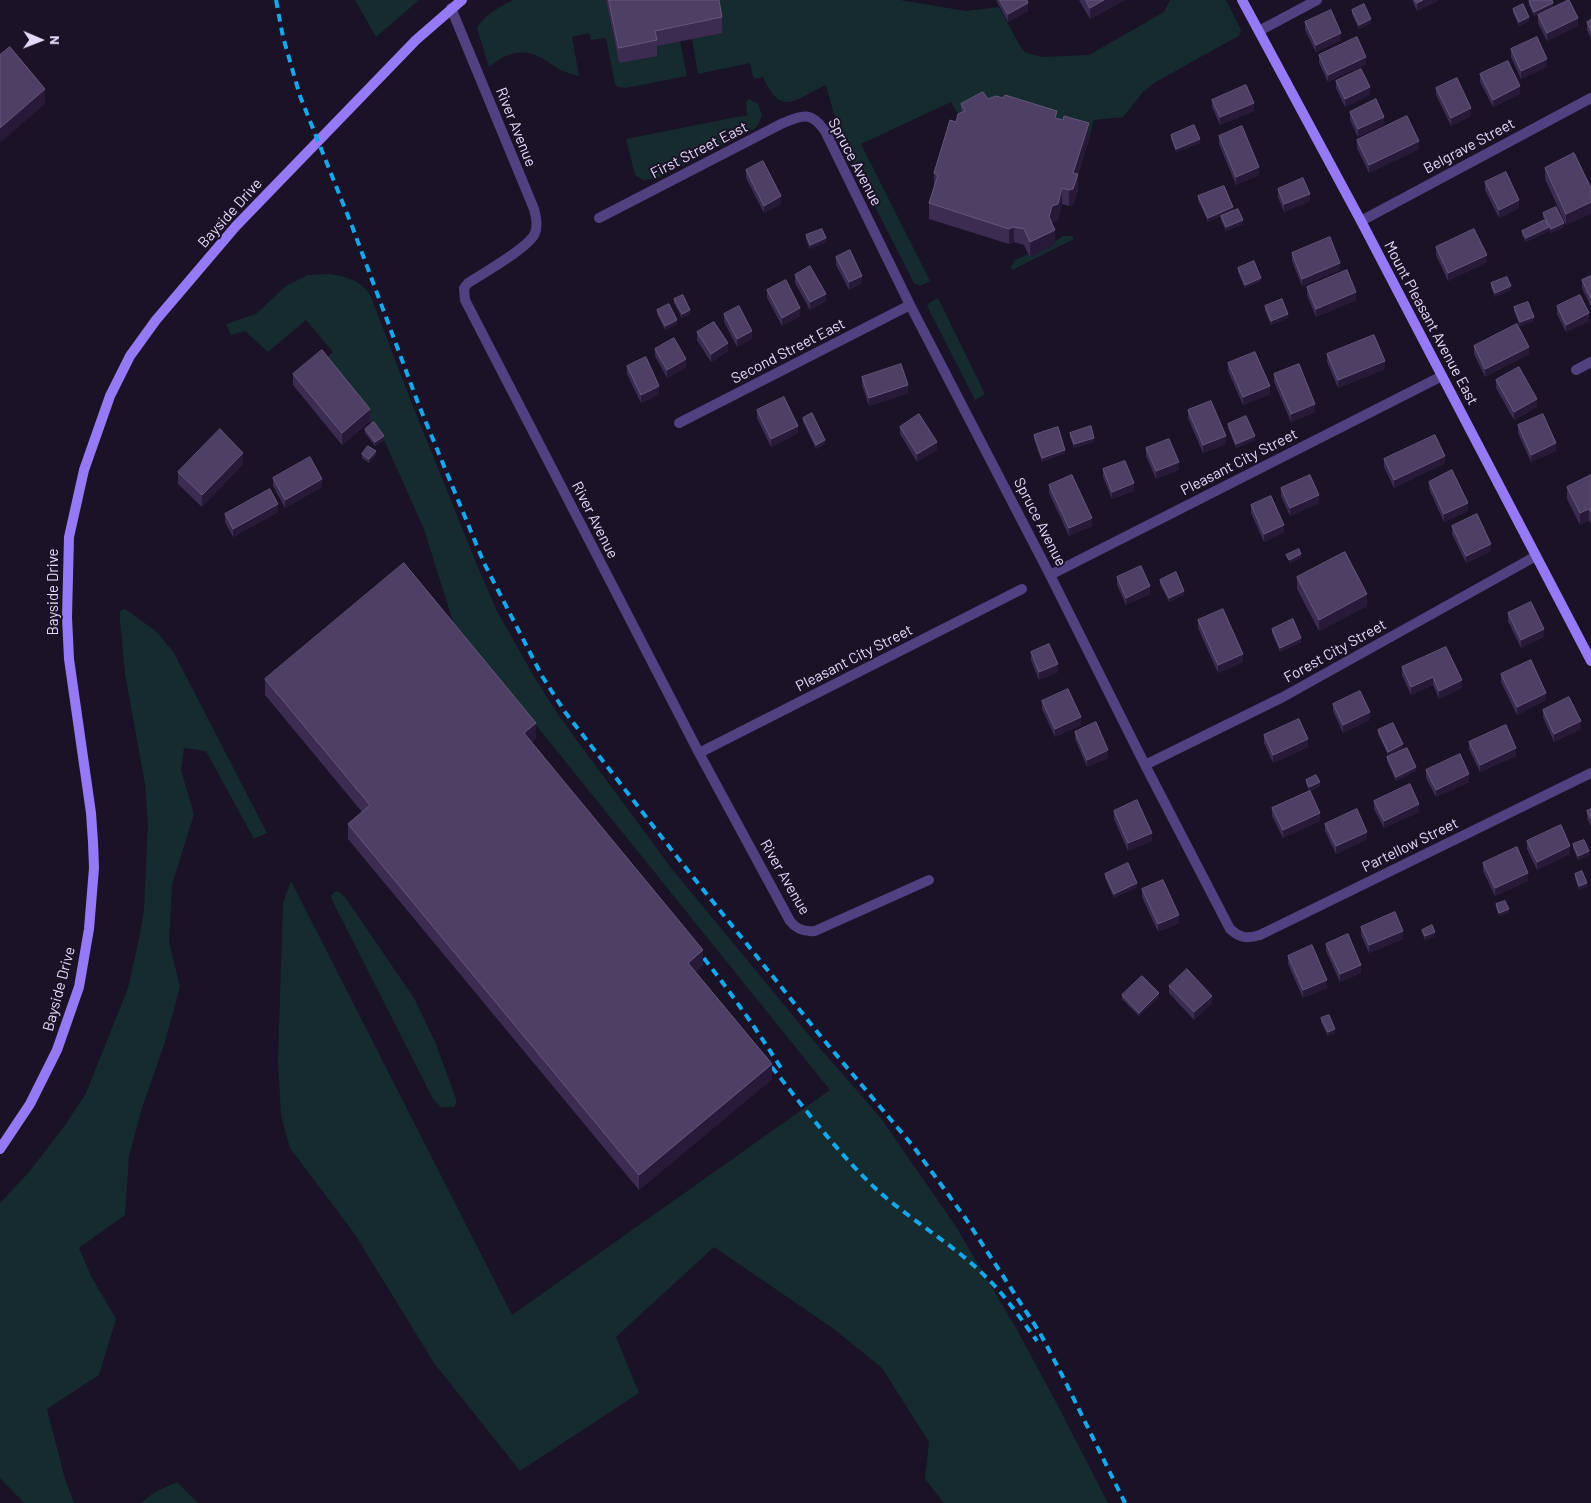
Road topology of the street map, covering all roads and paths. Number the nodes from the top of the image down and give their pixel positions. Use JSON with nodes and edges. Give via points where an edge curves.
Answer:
{"nodes":[{"id":1,"x":462,"y":0,"type":"edge"},
{"id":2,"x":1242,"y":0,"type":"edge"},
{"id":3,"x":1317,"y":0,"type":"edge"},
{"id":4,"x":451,"y":8,"type":"junction"},
{"id":5,"x":1259,"y":30,"type":"junction"},
{"id":6,"x":1591,"y":98,"type":"edge"},
{"id":7,"x":814,"y":118,"type":"joint"},
{"id":8,"x":600,"y":218,"type":"dead end"},
{"id":9,"x":1362,"y":221,"type":"junction"},
{"id":10,"x":910,"y":305,"type":"junction"},
{"id":11,"x":1591,"y":362,"type":"edge"},
{"id":12,"x":1576,"y":370,"type":"dead end"},
{"id":13,"x":1442,"y":376,"type":"junction"},
{"id":14,"x":678,"y":423,"type":"dead end"},
{"id":15,"x":1536,"y":556,"type":"junction"},
{"id":16,"x":1050,"y":575,"type":"junction"},
{"id":17,"x":1022,"y":589,"type":"dead end"},
{"id":18,"x":1591,"y":660,"type":"edge"},
{"id":19,"x":699,"y":753,"type":"junction"},
{"id":20,"x":1145,"y":765,"type":"junction"},
{"id":21,"x":1591,"y":773,"type":"edge"},
{"id":22,"x":930,"y":880,"type":"dead end"},
{"id":23,"x":1242,"y":938,"type":"joint"},
{"id":24,"x":0,"y":1149,"type":"edge"}],
"edges":[{"from":1,"to":4,"type":"main road","name":"Bayside Drive"},
{"from":2,"to":5,"type":"main road","name":"Mount Pleasant Avenue East"},
{"from":3,"to":5,"type":"street"},
{"from":4,"to":19,"type":"street","name":"River Avenue","via":[[534,209],[536,225],[535,233],[527,244],[468,283],[464,288],[465,300]]},
{"from":4,"to":24,"type":"main road","name":"Bayside Drive","via":[[236,226],[156,320],[130,356],[110,396],[84,470],[69,537],[69,659],[94,842],[90,929],[79,986],[57,1050],[30,1104]]},
{"from":5,"to":9,"type":"main road","name":"Mount Pleasant Avenue East"},
{"from":6,"to":9,"type":"street","name":"Belgrave Street"},
{"from":7,"to":8,"type":"street","name":"First Street East","via":[[800,116],[783,123]]},
{"from":7,"to":10,"type":"street","name":"Spruce Avenue","via":[[825,131]]},
{"from":9,"to":13,"type":"main road","name":"Mount Pleasant Avenue East"},
{"from":10,"to":14,"type":"street","name":"Second Street East"},
{"from":10,"to":16,"type":"street","name":"Spruce Avenue"},
{"from":11,"to":12,"type":"street"},
{"from":13,"to":15,"type":"main road","name":"Mount Pleasant Avenue East"},
{"from":13,"to":16,"type":"street","name":"Pleasant City Street"},
{"from":15,"to":18,"type":"main road","name":"Mount Pleasant Avenue East"},
{"from":15,"to":20,"type":"street","name":"Forest City Street","via":[[1283,697]]},
{"from":16,"to":20,"type":"street","name":"Spruce Avenue"},
{"from":17,"to":19,"type":"street","name":"Pleasant City Street"},
{"from":19,"to":22,"type":"street","name":"River Avenue","via":[[794,926],[807,932],[815,931]]},
{"from":20,"to":23,"type":"street","name":"Spruce Avenue","via":[[1230,929]]},
{"from":21,"to":23,"type":"street","name":"Partellow Street","via":[[1260,935]]}]}
